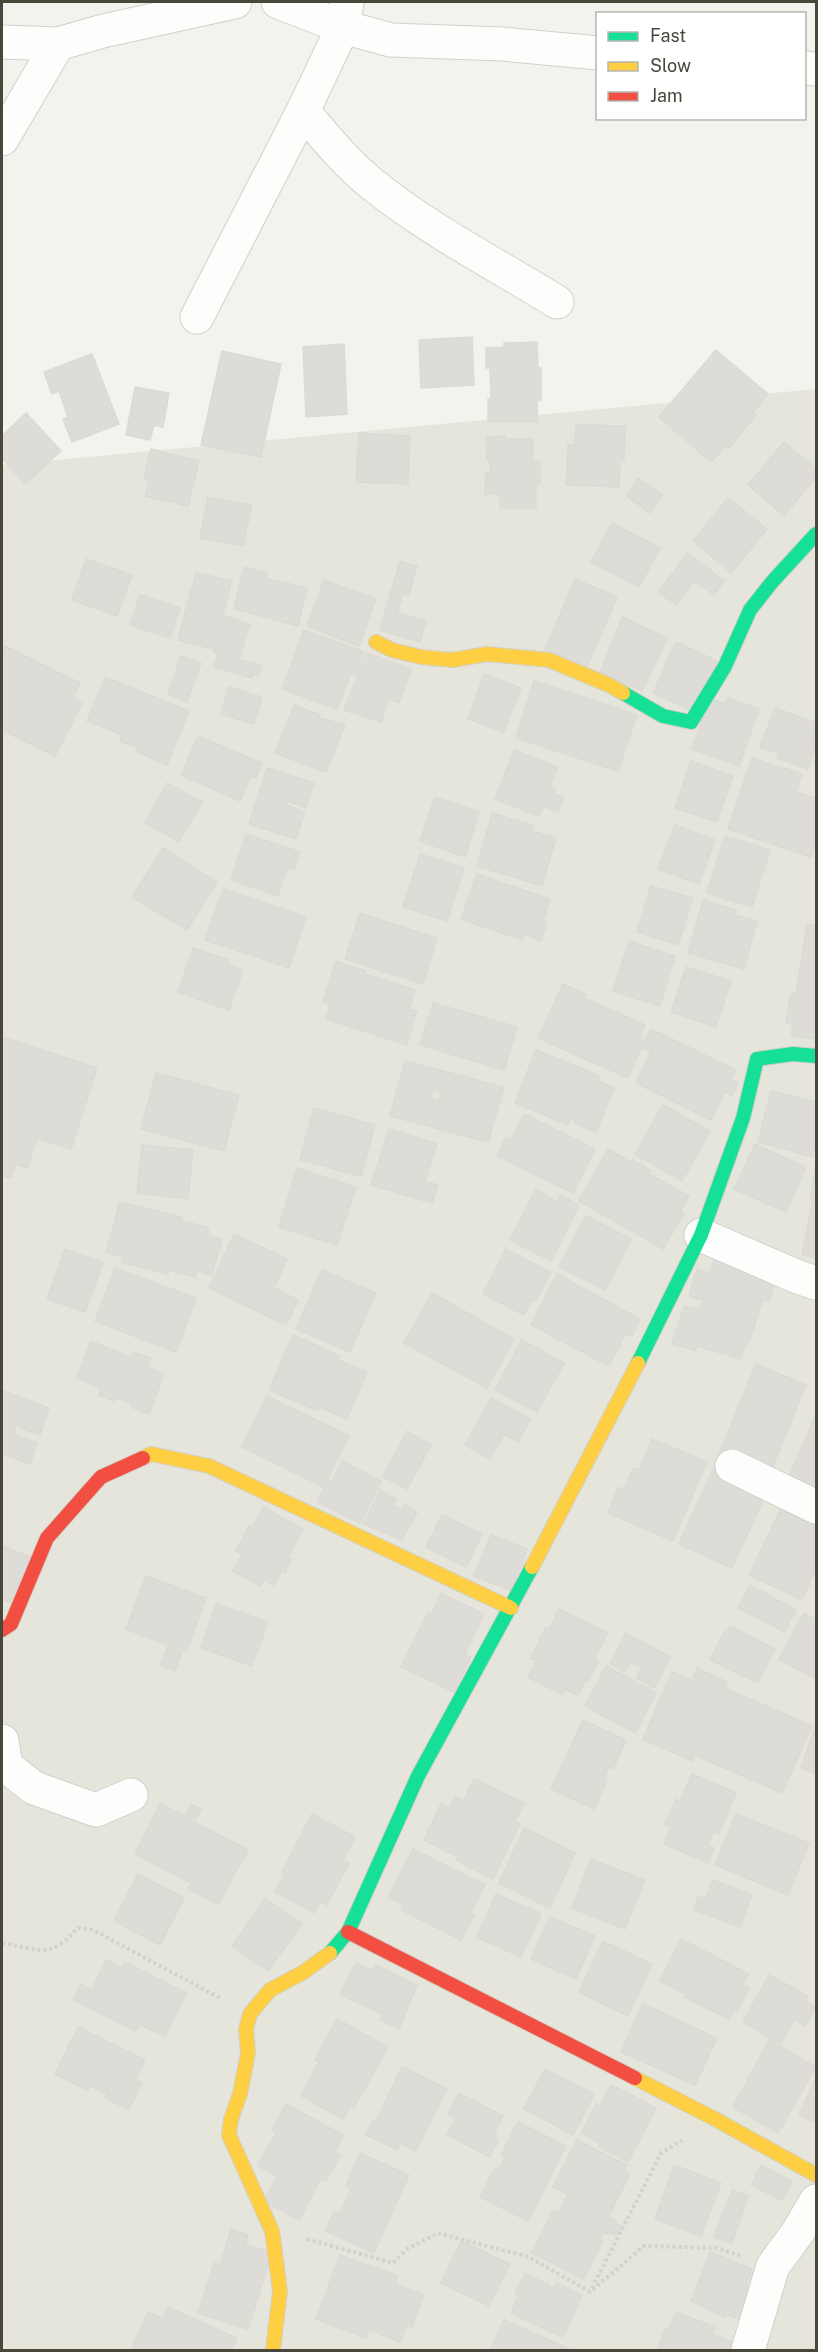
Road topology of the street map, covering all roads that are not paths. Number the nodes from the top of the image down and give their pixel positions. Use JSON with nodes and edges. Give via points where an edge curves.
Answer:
{"nodes":[{"id":1,"x":235,"y":2,"type":"edge"},
{"id":2,"x":278,"y":2,"type":"edge"},
{"id":3,"x":345,"y":14,"type":"edge"},
{"id":4,"x":5,"y":43,"type":"edge"},
{"id":5,"x":58,"y":44,"type":"junction"},
{"id":6,"x":596,"y":53,"type":"edge"},
{"id":7,"x":303,"y":111,"type":"junction"},
{"id":8,"x":2,"y":139,"type":"edge"},
{"id":9,"x":557,"y":302,"type":"dead end"},
{"id":10,"x":197,"y":317,"type":"dead end"},
{"id":11,"x":816,"y":534,"type":"edge"},
{"id":12,"x":376,"y":642,"type":"dead end"},
{"id":13,"x":816,"y":1056,"type":"edge"},
{"id":14,"x":701,"y":1236,"type":"junction"},
{"id":15,"x":816,"y":1283,"type":"edge"},
{"id":16,"x":732,"y":1466,"type":"dead end"},
{"id":17,"x":816,"y":1507,"type":"edge"},
{"id":18,"x":511,"y":1608,"type":"junction"},
{"id":19,"x":2,"y":1630,"type":"edge"},
{"id":20,"x":2,"y":1741,"type":"edge"},
{"id":21,"x":131,"y":1795,"type":"dead end"},
{"id":22,"x":348,"y":1932,"type":"junction"},
{"id":23,"x":816,"y":2175,"type":"edge"},
{"id":24,"x":816,"y":2201,"type":"edge"},
{"id":25,"x":273,"y":2350,"type":"edge"},
{"id":26,"x":748,"y":2350,"type":"edge"}],
"edges":[{"from":1,"to":5,"type":"street"},
{"from":2,"to":3,"type":"street"},
{"from":3,"to":6,"type":"street","via":[[392,40]]},
{"from":3,"to":7,"type":"street"},
{"from":4,"to":5,"type":"street"},
{"from":5,"to":8,"type":"street"},
{"from":7,"to":9,"type":"street","via":[[372,184]]},
{"from":7,"to":10,"type":"street"},
{"from":11,"to":12,"type":"street","via":[[750,610],[725,666],[690,722],[663,716],[609,685],[549,660],[487,654],[452,660],[421,657]]},
{"from":13,"to":14,"type":"street","via":[[793,1054],[757,1059],[743,1118]]},
{"from":14,"to":15,"type":"street"},
{"from":14,"to":18,"type":"street"},
{"from":16,"to":17,"type":"street"},
{"from":18,"to":19,"type":"street","via":[[209,1466],[151,1454],[100,1477],[47,1538],[11,1624]]},
{"from":18,"to":22,"type":"street","via":[[418,1776]]},
{"from":20,"to":21,"type":"street","via":[[6,1766],[33,1788],[96,1810]]},
{"from":22,"to":23,"type":"street","via":[[715,2119]]},
{"from":22,"to":25,"type":"street","via":[[329,1954],[270,1990],[250,2014],[246,2029],[248,2053],[229,2135],[272,2230],[280,2291]]},
{"from":24,"to":26,"type":"street","via":[[773,2266]]}]}
